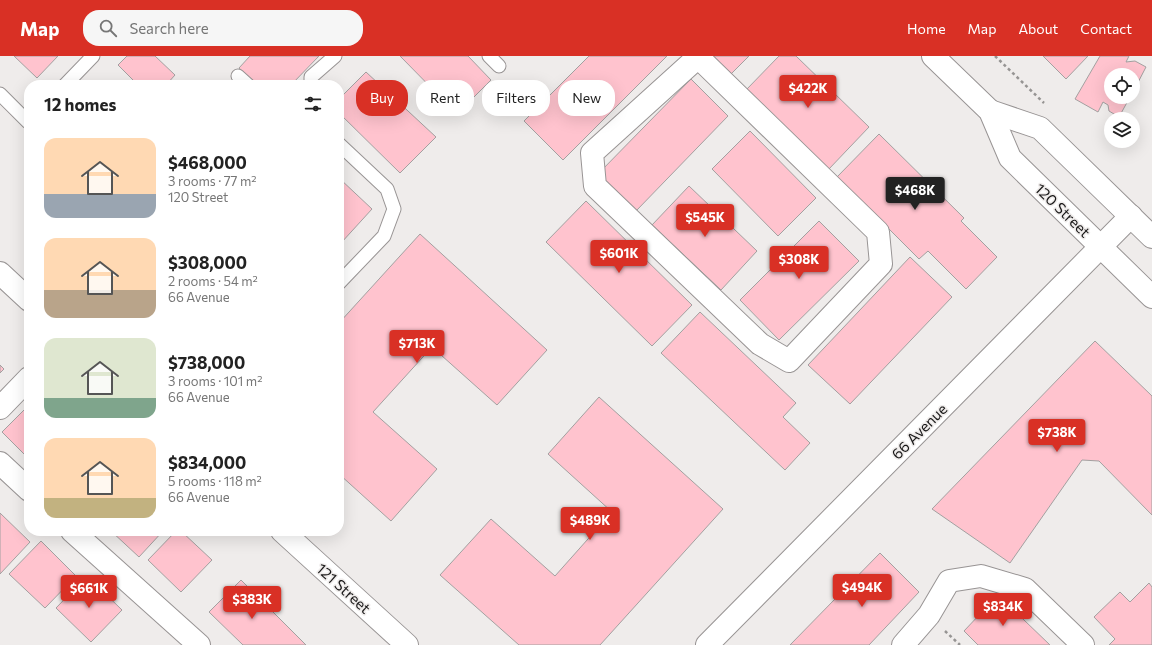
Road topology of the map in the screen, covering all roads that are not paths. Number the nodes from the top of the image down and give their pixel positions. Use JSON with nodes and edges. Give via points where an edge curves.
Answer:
{"nodes":[{"id":1,"x":93,"y":56,"type":"edge"},
{"id":2,"x":335,"y":56,"type":"edge"},
{"id":3,"x":489,"y":56,"type":"edge"},
{"id":4,"x":933,"y":56,"type":"edge"},
{"id":5,"x":698,"y":57,"type":"edge"},
{"id":6,"x":499,"y":66,"type":"dead end"},
{"id":7,"x":238,"y":76,"type":"dead end"},
{"id":8,"x":70,"y":80,"type":"edge"},
{"id":9,"x":242,"y":80,"type":"edge"},
{"id":10,"x":311,"y":80,"type":"edge"},
{"id":11,"x":0,"y":94,"type":"edge"},
{"id":12,"x":990,"y":111,"type":"junction"},
{"id":13,"x":24,"y":118,"type":"edge"},
{"id":14,"x":344,"y":149,"type":"edge"},
{"id":15,"x":1131,"y":216,"type":"junction"},
{"id":16,"x":1152,"y":237,"type":"edge"},
{"id":17,"x":1101,"y":246,"type":"junction"},
{"id":18,"x":0,"y":273,"type":"edge"},
{"id":19,"x":344,"y":278,"type":"edge"},
{"id":20,"x":24,"y":295,"type":"edge"},
{"id":21,"x":1152,"y":297,"type":"edge"},
{"id":22,"x":24,"y":383,"type":"edge"},
{"id":23,"x":0,"y":408,"type":"edge"},
{"id":24,"x":0,"y":463,"type":"edge"},
{"id":25,"x":24,"y":485,"type":"edge"},
{"id":26,"x":78,"y":536,"type":"edge"},
{"id":27,"x":287,"y":536,"type":"edge"},
{"id":28,"x":199,"y":645,"type":"edge"},
{"id":29,"x":407,"y":645,"type":"edge"},
{"id":30,"x":707,"y":645,"type":"edge"},
{"id":31,"x":903,"y":645,"type":"edge"},
{"id":32,"x":1082,"y":645,"type":"edge"}],
"edges":[{"from":1,"to":8,"type":"lane"},
{"from":2,"to":10,"type":"lane","via":[[311,77]]},
{"from":3,"to":6,"type":"lane"},
{"from":4,"to":12,"type":"street","name":"120 Street"},
{"from":5,"to":5,"type":"street","via":[[878,232],[881,264],[789,361],[760,344],[595,186],[592,154]]},
{"from":7,"to":9,"type":"lane"},
{"from":11,"to":13,"type":"lane"},
{"from":12,"to":15,"type":"street","name":"120 Street","via":[[1040,128]]},
{"from":12,"to":17,"type":"street","name":"120 Street","via":[[1010,158]]},
{"from":14,"to":19,"type":"lane","via":[[387,189],[394,209],[384,236]]},
{"from":15,"to":16,"type":"street","name":"120 Street"},
{"from":15,"to":17,"type":"street","name":"66 Avenue"},
{"from":17,"to":21,"type":"street","name":"120 Street"},
{"from":17,"to":30,"type":"street","name":"66 Avenue"},
{"from":18,"to":20,"type":"street"},
{"from":22,"to":23,"type":"street"},
{"from":24,"to":25,"type":"street"},
{"from":26,"to":28,"type":"street"},
{"from":27,"to":29,"type":"street","name":"121 Street"},
{"from":31,"to":32,"type":"street","via":[[929,616],[949,581],[981,576],[1025,589]]}]}
